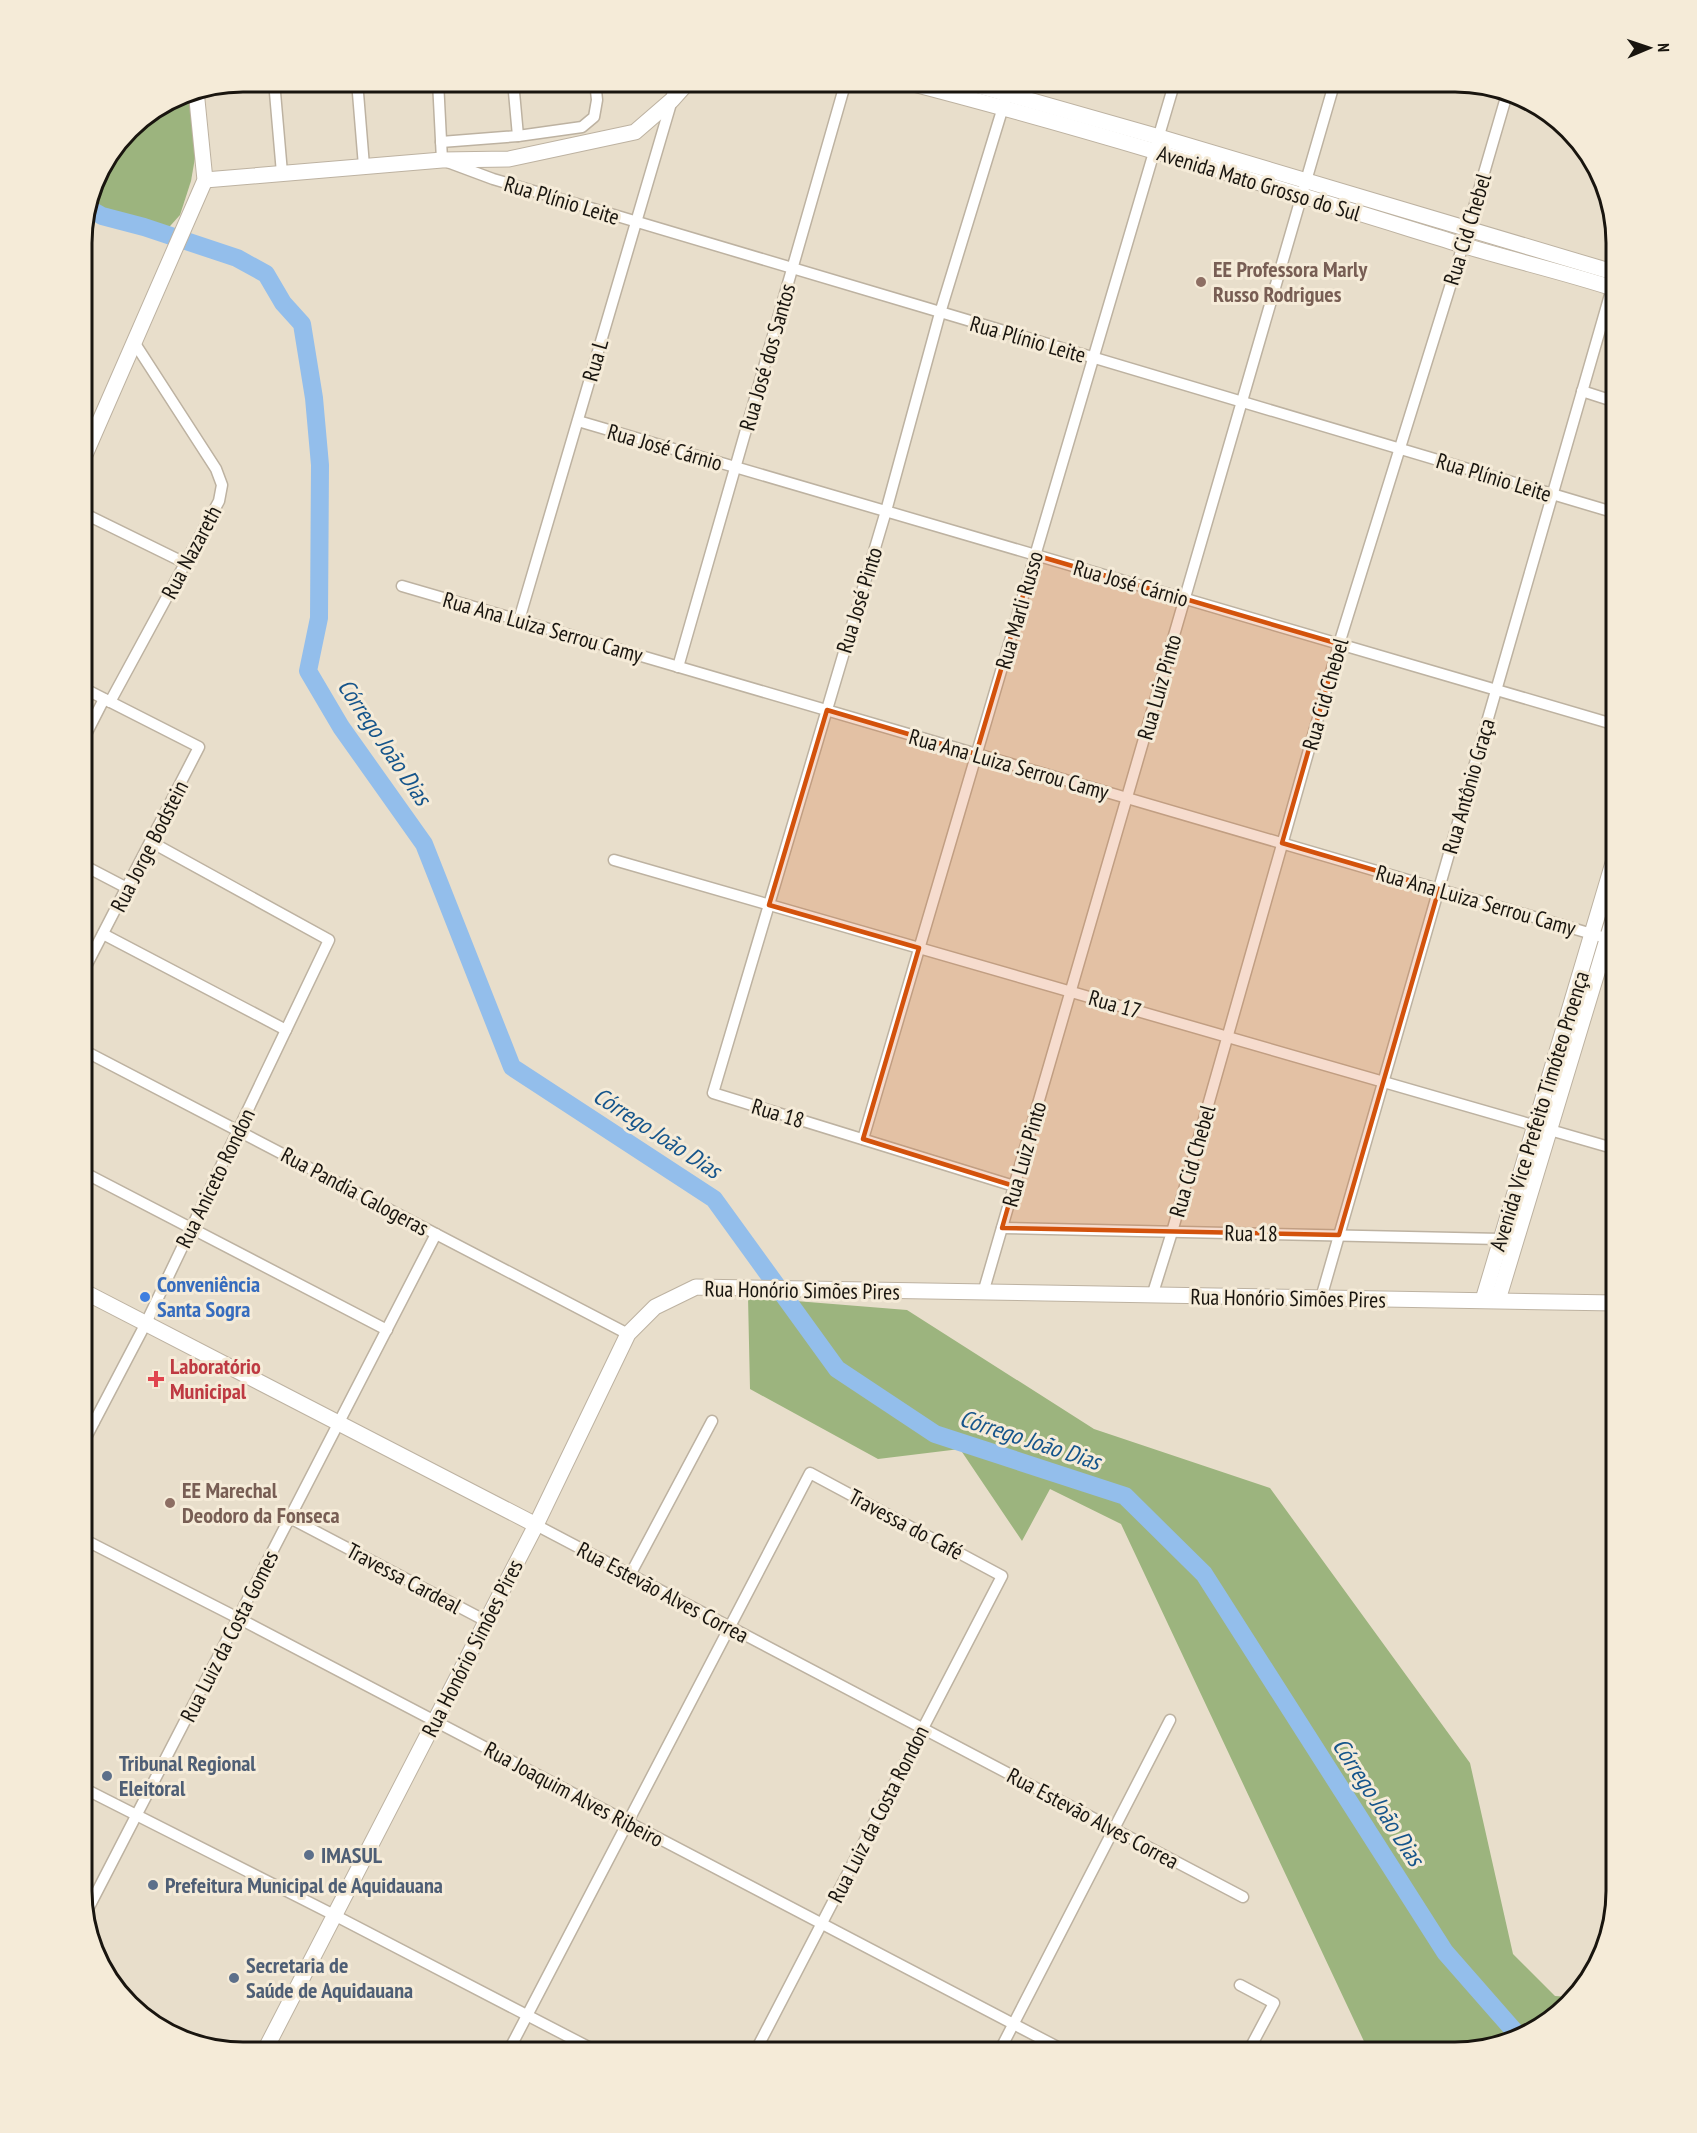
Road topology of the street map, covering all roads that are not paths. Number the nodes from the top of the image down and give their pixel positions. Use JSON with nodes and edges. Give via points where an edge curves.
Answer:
{"nodes":[{"id":1,"x":275,"y":92,"type":"edge"},
{"id":2,"x":358,"y":92,"type":"edge"},
{"id":3,"x":439,"y":92,"type":"edge"},
{"id":4,"x":514,"y":92,"type":"edge"},
{"id":5,"x":596,"y":92,"type":"edge"},
{"id":6,"x":672,"y":92,"type":"edge"},
{"id":7,"x":679,"y":92,"type":"edge"},
{"id":8,"x":843,"y":92,"type":"edge"},
{"id":9,"x":991,"y":92,"type":"edge"},
{"id":10,"x":1172,"y":92,"type":"edge"},
{"id":11,"x":1332,"y":92,"type":"edge"},
{"id":12,"x":1007,"y":94,"type":"edge"},
{"id":13,"x":197,"y":99,"type":"edge"},
{"id":14,"x":672,"y":100,"type":"junction"},
{"id":15,"x":1505,"y":101,"type":"edge"},
{"id":16,"x":518,"y":136,"type":"junction"},
{"id":17,"x":441,"y":142,"type":"junction"},
{"id":18,"x":1156,"y":144,"type":"junction"},
{"id":19,"x":442,"y":160,"type":"junction"},
{"id":20,"x":364,"y":166,"type":"junction"},
{"id":21,"x":282,"y":173,"type":"junction"},
{"id":22,"x":206,"y":180,"type":"junction"},
{"id":23,"x":1304,"y":188,"type":"junction"},
{"id":24,"x":636,"y":223,"type":"junction"},
{"id":25,"x":1467,"y":228,"type":"junction"},
{"id":26,"x":1463,"y":245,"type":"junction"},
{"id":27,"x":792,"y":269,"type":"junction"},
{"id":28,"x":1606,"y":278,"type":"edge"},
{"id":29,"x":1606,"y":279,"type":"edge"},
{"id":30,"x":1606,"y":311,"type":"edge"},
{"id":31,"x":940,"y":313,"type":"junction"},
{"id":32,"x":134,"y":342,"type":"junction"},
{"id":33,"x":1093,"y":358,"type":"junction"},
{"id":34,"x":1582,"y":391,"type":"junction"},
{"id":35,"x":1606,"y":399,"type":"edge"},
{"id":36,"x":1242,"y":402,"type":"junction"},
{"id":37,"x":578,"y":421,"type":"junction"},
{"id":38,"x":92,"y":439,"type":"edge"},
{"id":39,"x":1399,"y":449,"type":"junction"},
{"id":40,"x":735,"y":467,"type":"junction"},
{"id":41,"x":1552,"y":494,"type":"junction"},
{"id":42,"x":1606,"y":510,"type":"edge"},
{"id":43,"x":886,"y":511,"type":"junction"},
{"id":44,"x":92,"y":517,"type":"edge"},
{"id":45,"x":1035,"y":555,"type":"junction"},
{"id":46,"x":186,"y":563,"type":"junction"},
{"id":47,"x":402,"y":586,"type":"dead end"},
{"id":48,"x":1185,"y":599,"type":"junction"},
{"id":49,"x":519,"y":620,"type":"junction"},
{"id":50,"x":1339,"y":644,"type":"junction"},
{"id":51,"x":678,"y":667,"type":"junction"},
{"id":52,"x":1496,"y":690,"type":"junction"},
{"id":53,"x":92,"y":692,"type":"edge"},
{"id":54,"x":107,"y":700,"type":"junction"},
{"id":55,"x":826,"y":710,"type":"junction"},
{"id":56,"x":1606,"y":722,"type":"edge"},
{"id":57,"x":92,"y":725,"type":"edge"},
{"id":58,"x":976,"y":754,"type":"junction"},
{"id":59,"x":1127,"y":798,"type":"junction"},
{"id":60,"x":151,"y":842,"type":"junction"},
{"id":61,"x":1282,"y":843,"type":"junction"},
{"id":62,"x":614,"y":860,"type":"dead end"},
{"id":63,"x":92,"y":870,"type":"edge"},
{"id":64,"x":1606,"y":887,"type":"edge"},
{"id":65,"x":127,"y":888,"type":"junction"},
{"id":66,"x":1439,"y":889,"type":"junction"},
{"id":67,"x":769,"y":905,"type":"junction"},
{"id":68,"x":103,"y":934,"type":"junction"},
{"id":69,"x":1592,"y":934,"type":"junction"},
{"id":70,"x":1606,"y":938,"type":"edge"},
{"id":71,"x":919,"y":948,"type":"junction"},
{"id":72,"x":92,"y":955,"type":"edge"},
{"id":73,"x":1606,"y":955,"type":"edge"},
{"id":74,"x":1071,"y":992,"type":"junction"},
{"id":75,"x":286,"y":1030,"type":"junction"},
{"id":76,"x":1228,"y":1037,"type":"junction"},
{"id":77,"x":92,"y":1054,"type":"edge"},
{"id":78,"x":1383,"y":1082,"type":"junction"},
{"id":79,"x":713,"y":1093,"type":"joint"},
{"id":80,"x":1542,"y":1128,"type":"junction"},
{"id":81,"x":238,"y":1130,"type":"junction"},
{"id":82,"x":863,"y":1139,"type":"junction"},
{"id":83,"x":1606,"y":1146,"type":"edge"},
{"id":84,"x":92,"y":1177,"type":"edge"},
{"id":85,"x":1014,"y":1186,"type":"junction"},
{"id":86,"x":191,"y":1228,"type":"junction"},
{"id":87,"x":1002,"y":1228,"type":"junction"},
{"id":88,"x":1172,"y":1232,"type":"junction"},
{"id":89,"x":436,"y":1234,"type":"junction"},
{"id":90,"x":1339,"y":1235,"type":"junction"},
{"id":91,"x":1501,"y":1239,"type":"junction"},
{"id":92,"x":984,"y":1293,"type":"junction"},
{"id":93,"x":92,"y":1296,"type":"edge"},
{"id":94,"x":1152,"y":1296,"type":"junction"},
{"id":95,"x":1321,"y":1298,"type":"junction"},
{"id":96,"x":1491,"y":1300,"type":"junction"},
{"id":97,"x":1606,"y":1303,"type":"edge"},
{"id":98,"x":146,"y":1323,"type":"junction"},
{"id":99,"x":387,"y":1330,"type":"junction"},
{"id":100,"x":628,"y":1334,"type":"junction"},
{"id":101,"x":712,"y":1421,"type":"dead end"},
{"id":102,"x":94,"y":1422,"type":"joint"},
{"id":103,"x":339,"y":1423,"type":"junction"},
{"id":104,"x":92,"y":1426,"type":"edge"},
{"id":105,"x":290,"y":1518,"type":"junction"},
{"id":106,"x":536,"y":1525,"type":"junction"},
{"id":107,"x":92,"y":1544,"type":"edge"},
{"id":108,"x":630,"y":1575,"type":"junction"},
{"id":109,"x":1002,"y":1576,"type":"joint"},
{"id":110,"x":238,"y":1618,"type":"junction"},
{"id":111,"x":486,"y":1621,"type":"junction"},
{"id":112,"x":729,"y":1627,"type":"junction"},
{"id":113,"x":1170,"y":1720,"type":"dead end"},
{"id":114,"x":434,"y":1721,"type":"junction"},
{"id":115,"x":922,"y":1729,"type":"junction"},
{"id":116,"x":92,"y":1793,"type":"edge"},
{"id":117,"x":136,"y":1816,"type":"junction"},
{"id":118,"x":628,"y":1822,"type":"junction"},
{"id":119,"x":1114,"y":1829,"type":"junction"},
{"id":120,"x":1243,"y":1897,"type":"dead end"},
{"id":121,"x":93,"y":1900,"type":"edge"},
{"id":122,"x":336,"y":1916,"type":"junction"},
{"id":123,"x":821,"y":1923,"type":"junction"},
{"id":124,"x":1240,"y":1985,"type":"dead end"},
{"id":125,"x":527,"y":2015,"type":"junction"},
{"id":126,"x":1013,"y":2024,"type":"junction"},
{"id":127,"x":269,"y":2042,"type":"edge"},
{"id":128,"x":513,"y":2042,"type":"edge"},
{"id":129,"x":579,"y":2042,"type":"edge"},
{"id":130,"x":760,"y":2042,"type":"edge"},
{"id":131,"x":1004,"y":2042,"type":"edge"},
{"id":132,"x":1048,"y":2042,"type":"edge"},
{"id":133,"x":1253,"y":2042,"type":"edge"}],
"edges":[{"from":1,"to":21,"type":"street"},
{"from":2,"to":20,"type":"street"},
{"from":3,"to":17,"type":"street"},
{"from":4,"to":16,"type":"street"},
{"from":5,"to":16,"type":"street","via":[[594,117],[582,127]]},
{"from":6,"to":14,"type":"street"},
{"from":7,"to":14,"type":"main road"},
{"from":8,"to":27,"type":"street","name":"Rua José dos Santos"},
{"from":9,"to":12,"type":"main road","name":"Avenida Mato Grosso do Sul"},
{"from":10,"to":18,"type":"street","name":"Rua Marli Russo"},
{"from":11,"to":23,"type":"street","name":"Rua Luiz Pinto"},
{"from":12,"to":18,"type":"main road","name":"Avenida Mato Grosso do Sul"},
{"from":12,"to":31,"type":"street","name":"Rua José Pinto"},
{"from":13,"to":22,"type":"main road"},
{"from":14,"to":19,"type":"main road","via":[[635,132],[509,159]]},
{"from":14,"to":24,"type":"street","name":"Rua L"},
{"from":15,"to":25,"type":"street","name":"Rua Cid Chebel"},
{"from":16,"to":17,"type":"street"},
{"from":17,"to":19,"type":"street"},
{"from":18,"to":23,"type":"main road","name":"Avenida Mato Grosso do Sul"},
{"from":18,"to":33,"type":"street","name":"Rua Marli Russo"},
{"from":19,"to":20,"type":"main road"},
{"from":19,"to":24,"type":"street","name":"Rua Plínio Leite"},
{"from":20,"to":21,"type":"main road"},
{"from":21,"to":22,"type":"main road"},
{"from":22,"to":32,"type":"main road"},
{"from":23,"to":25,"type":"main road","name":"Avenida Mato Grosso do Sul"},
{"from":23,"to":26,"type":"main road","name":"Avenida Mato Grosso do Sul"},
{"from":23,"to":36,"type":"street","name":"Rua Luiz Pinto"},
{"from":24,"to":27,"type":"street","name":"Rua Plínio Leite"},
{"from":24,"to":37,"type":"street","name":"Rua L"},
{"from":25,"to":26,"type":"street","name":"Rua Cid Chebel"},
{"from":25,"to":28,"type":"main road","name":"Avenida Mato Grosso do Sul"},
{"from":26,"to":29,"type":"main road","name":"Avenida Mato Grosso do Sul"},
{"from":26,"to":39,"type":"street","name":"Rua Cid Chebel"},
{"from":27,"to":31,"type":"street","name":"Rua Plínio Leite"},
{"from":27,"to":40,"type":"street","name":"Rua José dos Santos"},
{"from":30,"to":34,"type":"street","name":"Rua Antônio Graça"},
{"from":31,"to":33,"type":"street","name":"Rua Plínio Leite"},
{"from":31,"to":43,"type":"street","name":"Rua José Pinto"},
{"from":32,"to":38,"type":"main road"},
{"from":32,"to":46,"type":"street","name":"Rua Nazareth","via":[[216,469],[222,485],[219,501]]},
{"from":33,"to":36,"type":"street","name":"Rua Plínio Leite"},
{"from":33,"to":45,"type":"street","name":"Rua Marli Russo"},
{"from":34,"to":35,"type":"street"},
{"from":34,"to":41,"type":"street","name":"Rua Antônio Graça"},
{"from":36,"to":39,"type":"street","name":"Rua Plínio Leite"},
{"from":36,"to":48,"type":"street","name":"Rua Luiz Pinto"},
{"from":37,"to":40,"type":"street","name":"Rua José Cárnio"},
{"from":37,"to":49,"type":"street","name":"Rua L"},
{"from":39,"to":41,"type":"street","name":"Rua Plínio Leite"},
{"from":39,"to":50,"type":"street","name":"Rua Cid Chebel"},
{"from":40,"to":43,"type":"street","name":"Rua José Cárnio"},
{"from":40,"to":51,"type":"street","name":"Rua José dos Santos"},
{"from":41,"to":42,"type":"street","name":"Rua Plínio Leite"},
{"from":41,"to":52,"type":"street","name":"Rua Antônio Graça"},
{"from":43,"to":45,"type":"street","name":"Rua José Cárnio"},
{"from":43,"to":55,"type":"street","name":"Rua José Pinto"},
{"from":44,"to":46,"type":"street"},
{"from":45,"to":48,"type":"street","name":"Rua José Cárnio"},
{"from":45,"to":58,"type":"street","name":"Rua Marli Russo"},
{"from":46,"to":54,"type":"street","name":"Rua Nazareth"},
{"from":47,"to":49,"type":"street","name":"Rua Ana Luiza Serrou Camy"},
{"from":48,"to":50,"type":"street","name":"Rua José Cárnio"},
{"from":48,"to":59,"type":"street","name":"Rua Luiz Pinto"},
{"from":49,"to":51,"type":"street","name":"Rua Ana Luiza Serrou Camy"},
{"from":50,"to":52,"type":"street","name":"Rua José Cárnio"},
{"from":50,"to":61,"type":"street","name":"Rua Cid Chebel"},
{"from":51,"to":55,"type":"street","name":"Rua Ana Luiza Serrou Camy"},
{"from":52,"to":56,"type":"street","name":"Rua José Cárnio"},
{"from":52,"to":66,"type":"street","name":"Rua Antônio Graça"},
{"from":53,"to":54,"type":"street"},
{"from":54,"to":57,"type":"street","name":"Rua Nazareth"},
{"from":54,"to":60,"type":"street","name":"Rua Jorge Bodstein","via":[[199,747]]},
{"from":55,"to":58,"type":"street","name":"Rua Ana Luiza Serrou Camy"},
{"from":55,"to":67,"type":"street","name":"Rua José Pinto"},
{"from":58,"to":59,"type":"street","name":"Rua Ana Luiza Serrou Camy"},
{"from":58,"to":71,"type":"street","name":"Rua Marli Russo"},
{"from":59,"to":61,"type":"street","name":"Rua Ana Luiza Serrou Camy"},
{"from":59,"to":74,"type":"street","name":"Rua Luiz Pinto"},
{"from":60,"to":65,"type":"street","name":"Rua Jorge Bodstein"},
{"from":60,"to":75,"type":"street","name":"Rua Aniceto Rondon","via":[[329,939]]},
{"from":61,"to":66,"type":"street","name":"Rua Ana Luiza Serrou Camy"},
{"from":61,"to":76,"type":"street","name":"Rua Cid Chebel"},
{"from":62,"to":67,"type":"street","name":"Rua 17"},
{"from":63,"to":65,"type":"street"},
{"from":64,"to":69,"type":"main road","name":"Avenida Vice Prefeito Timóteo Proença"},
{"from":65,"to":68,"type":"street","name":"Rua Jorge Bodstein"},
{"from":66,"to":69,"type":"street","name":"Rua Ana Luiza Serrou Camy"},
{"from":66,"to":78,"type":"street","name":"Rua Antônio Graça"},
{"from":67,"to":71,"type":"street","name":"Rua 17"},
{"from":67,"to":79,"type":"street","name":"Rua José Pinto"},
{"from":68,"to":72,"type":"street","name":"Rua Jorge Bodstein"},
{"from":68,"to":75,"type":"street"},
{"from":69,"to":70,"type":"street","name":"Rua Ana Luiza Serrou Camy"},
{"from":69,"to":80,"type":"main road","name":"Avenida Vice Prefeito Timóteo Proença"},
{"from":71,"to":74,"type":"street","name":"Rua 17"},
{"from":71,"to":82,"type":"street","name":"Rua Marli Russo"},
{"from":73,"to":80,"type":"main road","name":"Avenida Vice Prefeito Timóteo Proença"},
{"from":74,"to":76,"type":"street","name":"Rua 17"},
{"from":74,"to":85,"type":"street","name":"Rua Luiz Pinto"},
{"from":75,"to":81,"type":"street","name":"Rua Aniceto Rondon"},
{"from":76,"to":78,"type":"street","name":"Rua 17"},
{"from":76,"to":88,"type":"street","name":"Rua Cid Chebel"},
{"from":77,"to":81,"type":"street","name":"Rua Pandia Calogeras"},
{"from":78,"to":80,"type":"street","name":"Rua 17"},
{"from":78,"to":90,"type":"street","name":"Rua Antônio Graça"},
{"from":79,"to":82,"type":"street","name":"Rua 18"},
{"from":80,"to":83,"type":"street","name":"Rua 17"},
{"from":80,"to":91,"type":"main road","name":"Avenida Vice Prefeito Timóteo Proença"},
{"from":80,"to":96,"type":"main road","name":"Avenida Vice Prefeito Timóteo Proença"},
{"from":81,"to":86,"type":"street","name":"Rua Aniceto Rondon"},
{"from":81,"to":89,"type":"street","name":"Rua Pandia Calogeras"},
{"from":82,"to":85,"type":"street","name":"Rua 18"},
{"from":84,"to":86,"type":"street"},
{"from":85,"to":87,"type":"street","name":"Rua Luiz Pinto"},
{"from":86,"to":98,"type":"street","name":"Rua Aniceto Rondon"},
{"from":86,"to":99,"type":"street"},
{"from":87,"to":88,"type":"street","name":"Rua 18"},
{"from":87,"to":92,"type":"street","name":"Rua Luiz Pinto"},
{"from":88,"to":90,"type":"street","name":"Rua 18"},
{"from":88,"to":94,"type":"street","name":"Rua Cid Chebel"},
{"from":89,"to":99,"type":"street","name":"Rua Luiz da Costa Gomes"},
{"from":89,"to":100,"type":"street","name":"Rua Pandia Calogeras"},
{"from":90,"to":91,"type":"street","name":"Rua 18"},
{"from":90,"to":95,"type":"street","name":"Rua Antônio Graça"},
{"from":91,"to":96,"type":"main road","name":"Avenida Vice Prefeito Timóteo Proença"},
{"from":92,"to":94,"type":"main road","name":"Rua Honório Simões Pires"},
{"from":92,"to":100,"type":"main road","name":"Rua Honório Simões Pires","via":[[696,1287],[655,1307]]},
{"from":93,"to":98,"type":"main road","name":"Rua Estevão Alves Correa"},
{"from":94,"to":95,"type":"main road","name":"Rua Honório Simões Pires"},
{"from":95,"to":96,"type":"main road","name":"Rua Honório Simões Pires"},
{"from":96,"to":97,"type":"main road","name":"Rua Honório Simões Pires"},
{"from":98,"to":102,"type":"street","name":"Rua Aniceto Rondon"},
{"from":98,"to":103,"type":"main road","name":"Rua Estevão Alves Correa"},
{"from":99,"to":103,"type":"street","name":"Rua Luiz da Costa Gomes"},
{"from":100,"to":106,"type":"main road","name":"Rua Honório Simões Pires"},
{"from":101,"to":108,"type":"street"},
{"from":102,"to":104,"type":"street","name":"Rua Aniceto Rondon"},
{"from":103,"to":105,"type":"street","name":"Rua Luiz da Costa Gomes"},
{"from":103,"to":106,"type":"main road","name":"Rua Estevão Alves Correa"},
{"from":105,"to":110,"type":"street","name":"Rua Luiz da Costa Gomes"},
{"from":105,"to":111,"type":"street","name":"Travessa Cardeal"},
{"from":106,"to":108,"type":"street","name":"Rua Estevão Alves Correa"},
{"from":106,"to":111,"type":"main road","name":"Rua Honório Simões Pires"},
{"from":107,"to":110,"type":"street","name":"Rua Joaquim Alves Ribeiro"},
{"from":108,"to":112,"type":"street","name":"Rua Estevão Alves Correa"},
{"from":109,"to":112,"type":"street","name":"Travessa do Café","via":[[810,1473]]},
{"from":109,"to":115,"type":"street","name":"Rua Luiz da Costa Rondon"},
{"from":110,"to":114,"type":"street","name":"Rua Joaquim Alves Ribeiro"},
{"from":110,"to":117,"type":"street","name":"Rua Luiz da Costa Gomes"},
{"from":111,"to":114,"type":"main road","name":"Rua Honório Simões Pires"},
{"from":112,"to":115,"type":"street","name":"Rua Estevão Alves Correa"},
{"from":112,"to":118,"type":"street"},
{"from":113,"to":119,"type":"street"},
{"from":114,"to":118,"type":"street","name":"Rua Joaquim Alves Ribeiro"},
{"from":114,"to":122,"type":"main road","name":"Rua Honório Simões Pires"},
{"from":115,"to":119,"type":"street","name":"Rua Estevão Alves Correa"},
{"from":115,"to":123,"type":"street","name":"Rua Luiz da Costa Rondon"},
{"from":116,"to":117,"type":"street"},
{"from":117,"to":121,"type":"street","name":"Rua Luiz da Costa Gomes"},
{"from":117,"to":122,"type":"street"},
{"from":118,"to":123,"type":"street","name":"Rua Joaquim Alves Ribeiro"},
{"from":118,"to":125,"type":"street"},
{"from":119,"to":120,"type":"street","name":"Rua Estevão Alves Correa"},
{"from":119,"to":126,"type":"street"},
{"from":122,"to":125,"type":"street"},
{"from":122,"to":127,"type":"main road","name":"Rua Honório Simões Pires"},
{"from":123,"to":126,"type":"street","name":"Rua Joaquim Alves Ribeiro"},
{"from":123,"to":130,"type":"street","name":"Rua Luiz da Costa Rondon"},
{"from":124,"to":133,"type":"street","via":[[1274,2003]]},
{"from":125,"to":128,"type":"street"},
{"from":125,"to":129,"type":"street"},
{"from":126,"to":131,"type":"street"},
{"from":126,"to":132,"type":"street","name":"Rua Joaquim Alves Ribeiro"}]}
